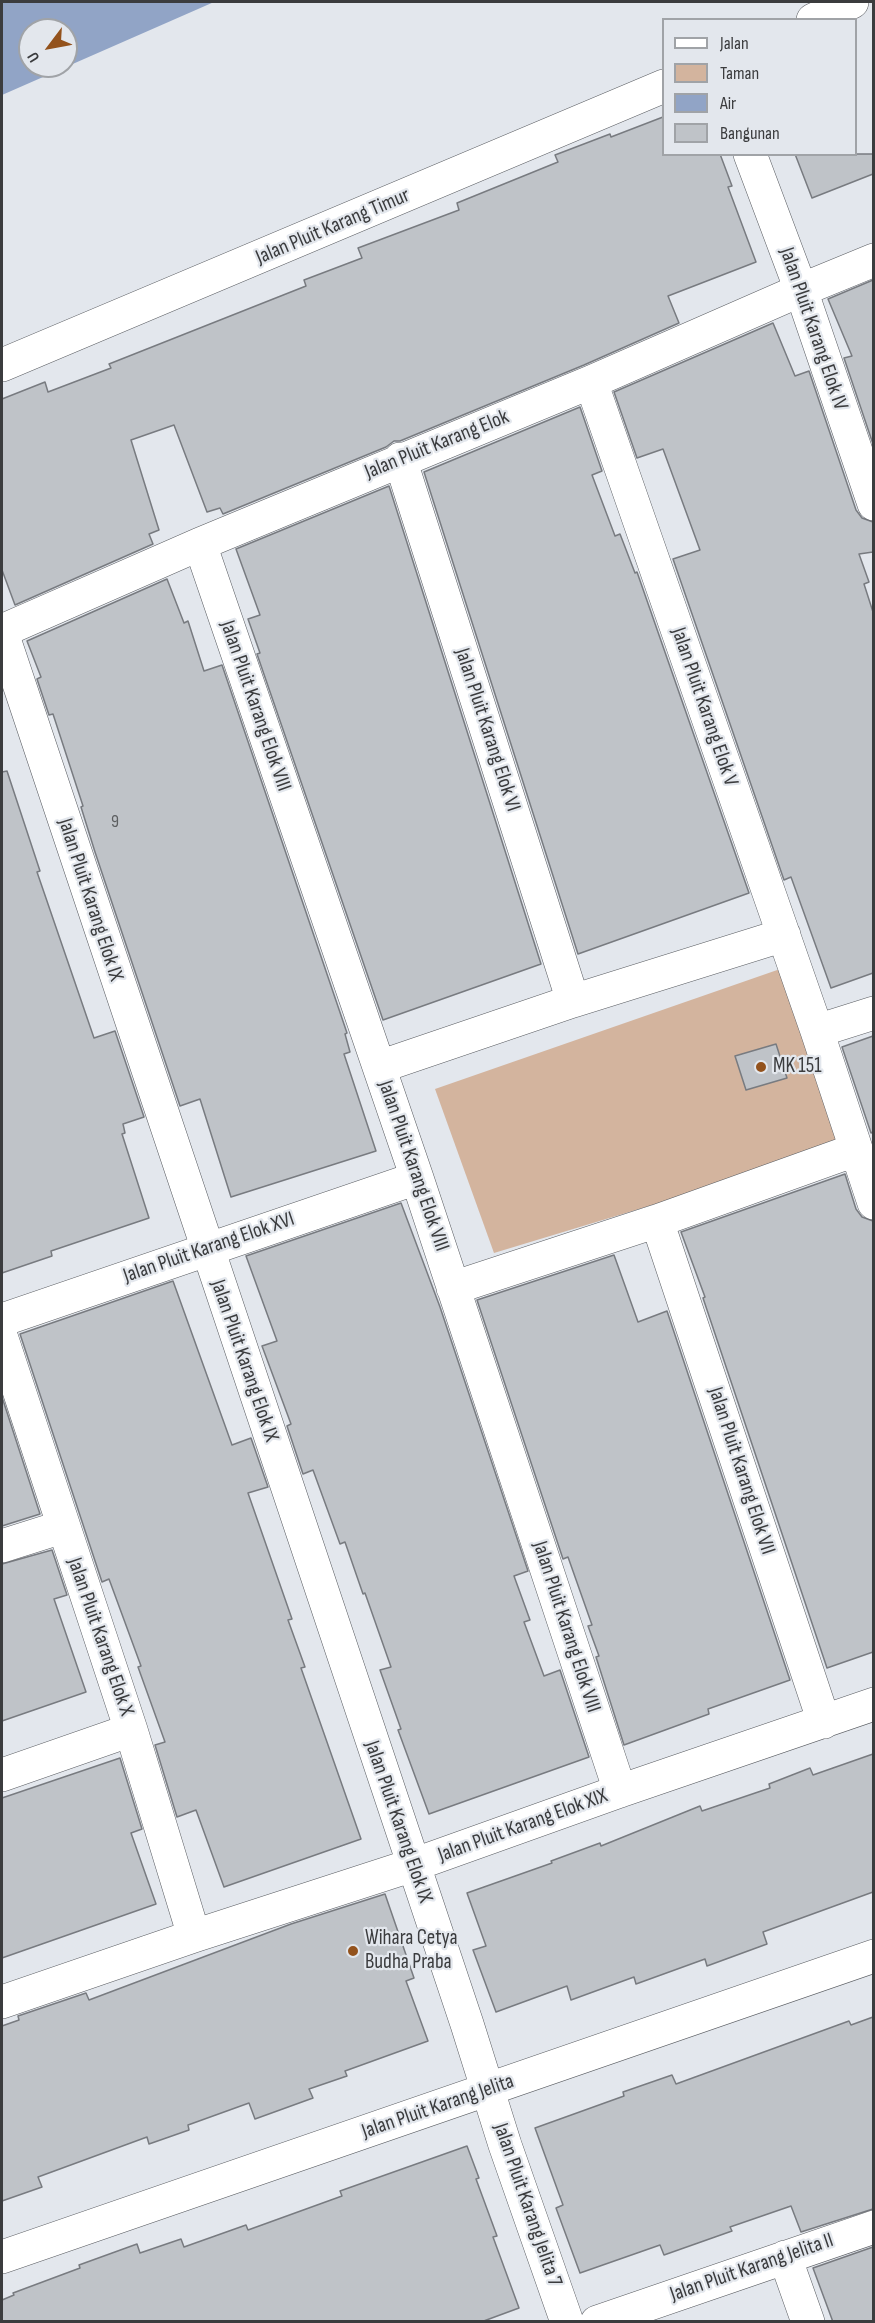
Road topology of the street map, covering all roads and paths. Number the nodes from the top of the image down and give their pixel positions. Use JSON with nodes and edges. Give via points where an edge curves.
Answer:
{"nodes":[{"id":1,"x":852,"y":2,"type":"edge"},
{"id":2,"x":817,"y":18,"type":"edge"},
{"id":3,"x":662,"y":86,"type":"edge"},
{"id":4,"x":751,"y":156,"type":"edge"},
{"id":5,"x":873,"y":260,"type":"edge"},
{"id":6,"x":801,"y":290,"type":"junction"},
{"id":7,"x":2,"y":365,"type":"edge"},
{"id":8,"x":591,"y":382,"type":"junction"},
{"id":9,"x":400,"y":459,"type":"junction"},
{"id":10,"x":873,"y":504,"type":"edge"},
{"id":11,"x":200,"y":544,"type":"junction"},
{"id":12,"x":2,"y":632,"type":"edge"},
{"id":13,"x":784,"y":935,"type":"junction"},
{"id":14,"x":573,"y":1001,"type":"junction"},
{"id":15,"x":873,"y":1013,"type":"edge"},
{"id":16,"x":817,"y":1031,"type":"junction"},
{"id":17,"x":379,"y":1067,"type":"junction"},
{"id":18,"x":855,"y":1150,"type":"junction"},
{"id":19,"x":417,"y":1178,"type":"junction"},
{"id":20,"x":873,"y":1203,"type":"edge"},
{"id":21,"x":657,"y":1221,"type":"junction"},
{"id":22,"x":206,"y":1249,"type":"junction"},
{"id":23,"x":453,"y":1288,"type":"junction"},
{"id":24,"x":2,"y":1320,"type":"edge"},
{"id":25,"x":2,"y":1339,"type":"edge"},
{"id":26,"x":62,"y":1527,"type":"junction"},
{"id":27,"x":2,"y":1546,"type":"edge"},
{"id":28,"x":873,"y":1704,"type":"edge"},
{"id":29,"x":825,"y":1722,"type":"junction"},
{"id":30,"x":131,"y":1731,"type":"junction"},
{"id":31,"x":2,"y":1775,"type":"edge"},
{"id":32,"x":620,"y":1791,"type":"junction"},
{"id":33,"x":413,"y":1865,"type":"junction"},
{"id":34,"x":194,"y":1936,"type":"junction"},
{"id":35,"x":873,"y":1956,"type":"edge"},
{"id":36,"x":2,"y":2002,"type":"edge"},
{"id":37,"x":488,"y":2089,"type":"junction"},
{"id":38,"x":873,"y":2227,"type":"edge"},
{"id":39,"x":785,"y":2256,"type":"junction"},
{"id":40,"x":2,"y":2257,"type":"edge"},
{"id":41,"x":567,"y":2322,"type":"edge"},
{"id":42,"x":597,"y":2322,"type":"edge"},
{"id":43,"x":808,"y":2322,"type":"edge"}],
"edges":[{"from":1,"to":2,"type":"street"},
{"from":3,"to":7,"type":"street","name":"Jalan Pluit Karang Timur"},
{"from":4,"to":6,"type":"street","name":"Jalan Pluit Karang Elok IV"},
{"from":5,"to":6,"type":"street","name":"Jalan Pluit Karang Elok"},
{"from":6,"to":8,"type":"street","name":"Jalan Pluit Karang Elok"},
{"from":6,"to":10,"type":"street","name":"Jalan Pluit Karang Elok IV"},
{"from":8,"to":9,"type":"street","name":"Jalan Pluit Karang Elok"},
{"from":8,"to":13,"type":"street","name":"Jalan Pluit Karang Elok V"},
{"from":9,"to":11,"type":"street","name":"Jalan Pluit Karang Elok"},
{"from":9,"to":14,"type":"street","name":"Jalan Pluit Karang Elok VI"},
{"from":11,"to":12,"type":"street","name":"Jalan Pluit Karang Elok"},
{"from":11,"to":17,"type":"street","name":"Jalan Pluit Karang Elok VIII"},
{"from":12,"to":22,"type":"street","name":"Jalan Pluit Karang Elok IX"},
{"from":13,"to":14,"type":"street"},
{"from":13,"to":16,"type":"street","name":"Jalan Pluit Karang Elok V"},
{"from":14,"to":17,"type":"street"},
{"from":15,"to":16,"type":"street"},
{"from":16,"to":18,"type":"street","name":"Jalan Pluit Karang Elok V"},
{"from":17,"to":19,"type":"street","name":"Jalan Pluit Karang Elok VIII"},
{"from":18,"to":20,"type":"street","name":"Jalan Pluit Karang Elok V"},
{"from":18,"to":21,"type":"street"},
{"from":19,"to":22,"type":"street","name":"Jalan Pluit Karang Elok XVI"},
{"from":19,"to":23,"type":"street","name":"Jalan Pluit Karang Elok VIII"},
{"from":21,"to":23,"type":"street"},
{"from":21,"to":29,"type":"street","name":"Jalan Pluit Karang Elok VII"},
{"from":22,"to":24,"type":"street","name":"Jalan Pluit Karang Elok XVI"},
{"from":22,"to":33,"type":"street","name":"Jalan Pluit Karang Elok IX"},
{"from":23,"to":32,"type":"street","name":"Jalan Pluit Karang Elok VIII"},
{"from":25,"to":26,"type":"street","name":"Jalan Pluit Karang Elok X"},
{"from":26,"to":27,"type":"street"},
{"from":26,"to":30,"type":"street","name":"Jalan Pluit Karang Elok X"},
{"from":28,"to":29,"type":"street","name":"Jalan Pluit Karang Elok XIX"},
{"from":29,"to":32,"type":"street","name":"Jalan Pluit Karang Elok XIX"},
{"from":30,"to":31,"type":"street"},
{"from":30,"to":34,"type":"street","name":"Jalan Pluit Karang Elok X"},
{"from":32,"to":33,"type":"street","name":"Jalan Pluit Karang Elok XIX"},
{"from":33,"to":34,"type":"street","name":"Jalan Pluit Karang Elok XIX"},
{"from":33,"to":37,"type":"street","name":"Jalan Pluit Karang Elok IX"},
{"from":34,"to":36,"type":"street","name":"Jalan Pluit Karang Elok XIX"},
{"from":35,"to":37,"type":"street","name":"Jalan Pluit Karang Jelita"},
{"from":37,"to":40,"type":"street","name":"Jalan Pluit Karang Jelita"},
{"from":37,"to":41,"type":"street","name":"Jalan Pluit Karang Jelita 7"},
{"from":38,"to":39,"type":"street","name":"Jalan Pluit Karang Jelita II"},
{"from":39,"to":42,"type":"street","name":"Jalan Pluit Karang Jelita II"},
{"from":39,"to":43,"type":"street"}]}
